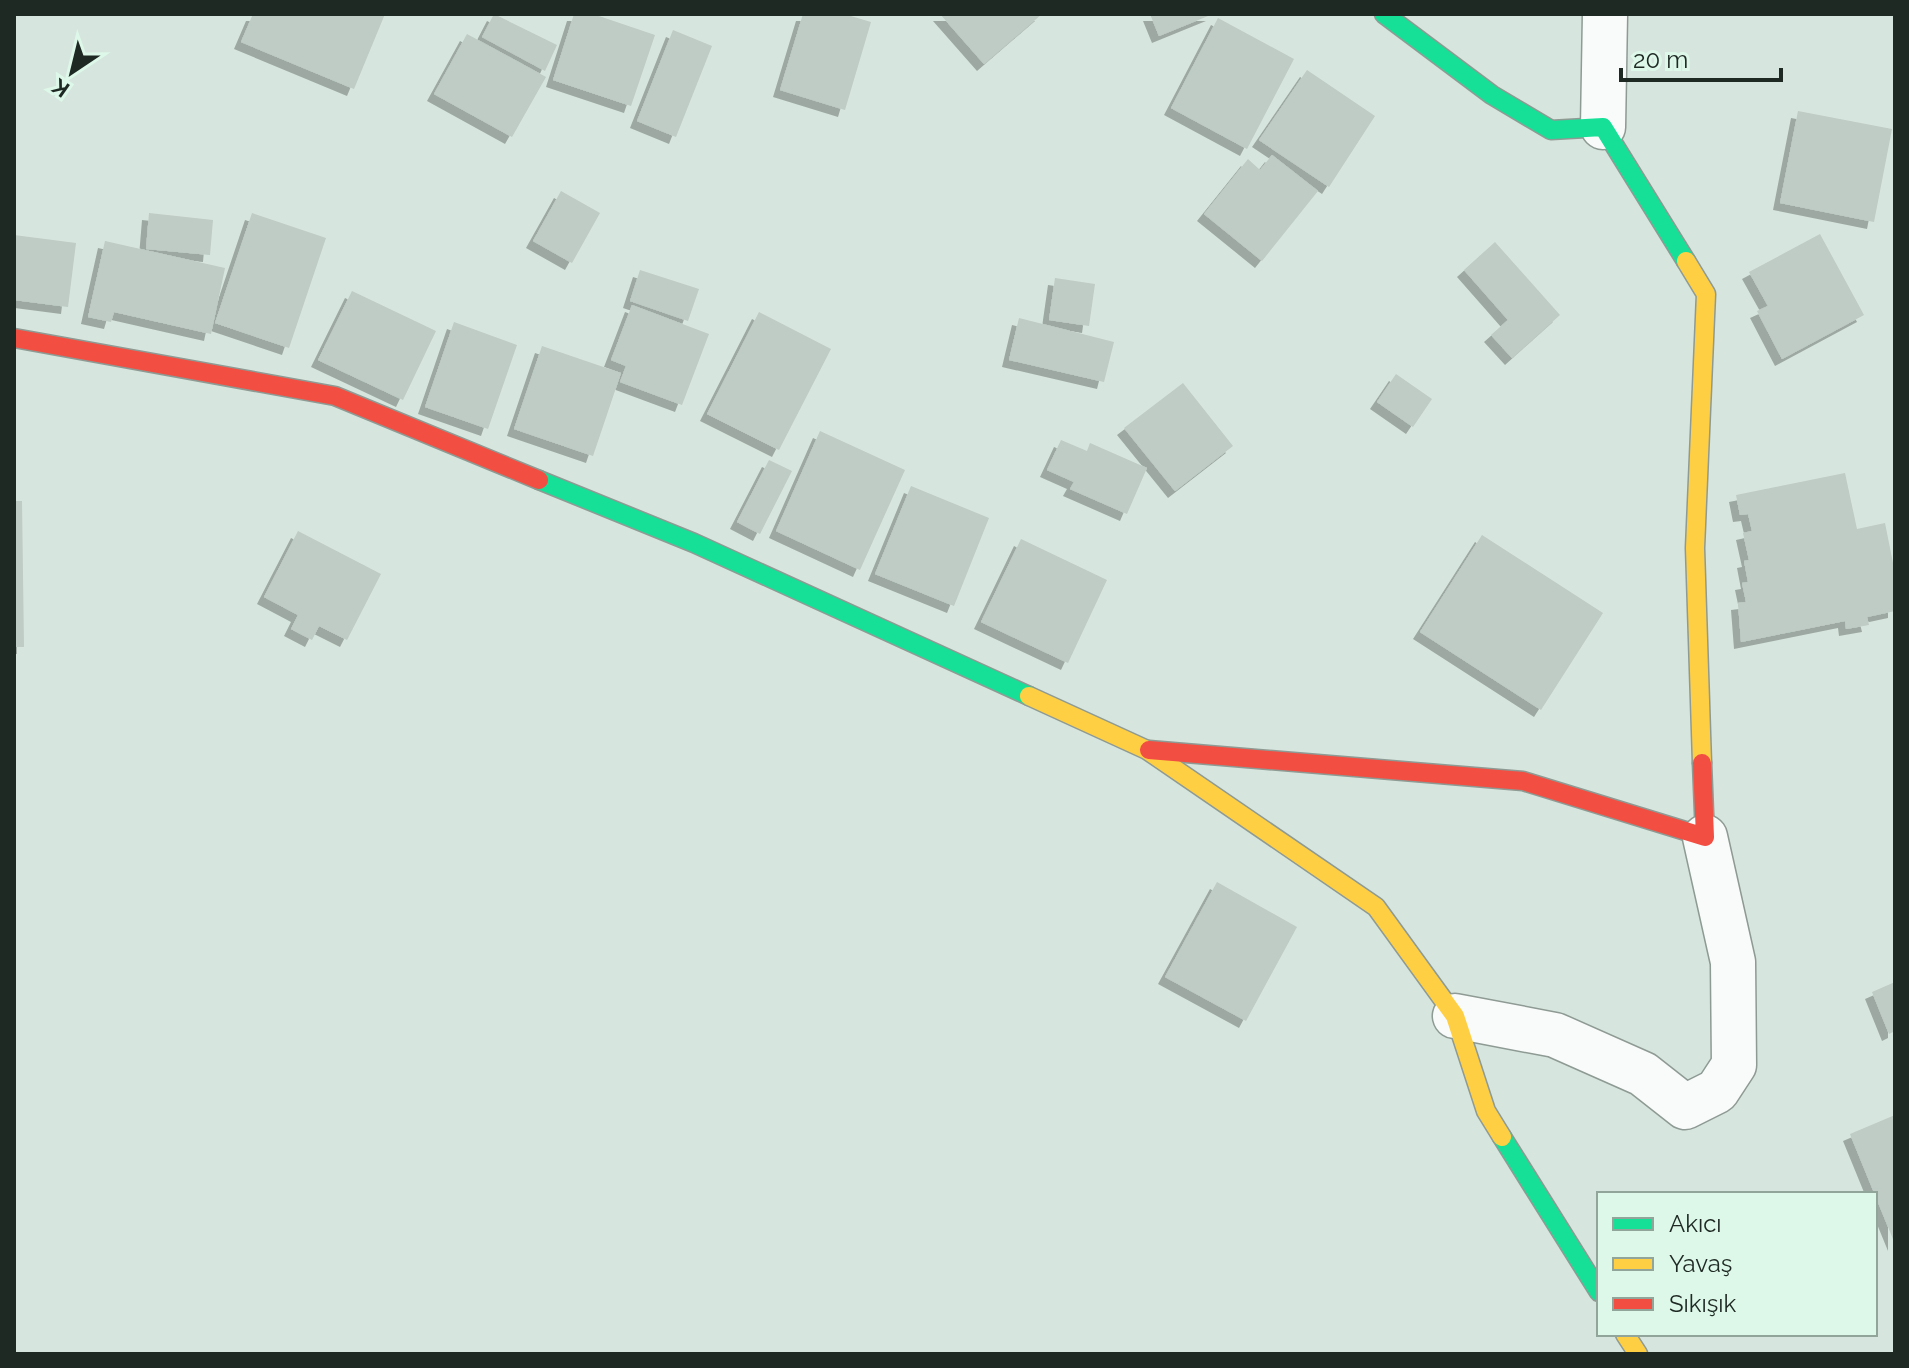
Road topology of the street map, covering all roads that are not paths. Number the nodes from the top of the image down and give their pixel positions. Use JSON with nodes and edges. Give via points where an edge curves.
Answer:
{"nodes":[{"id":1,"x":1384,"y":14,"type":"edge"},
{"id":2,"x":1605,"y":14,"type":"edge"},
{"id":3,"x":1603,"y":127,"type":"junction"},
{"id":4,"x":14,"y":338,"type":"edge"},
{"id":5,"x":1147,"y":750,"type":"junction"},
{"id":6,"x":1705,"y":837,"type":"junction"},
{"id":7,"x":1455,"y":1016,"type":"junction"},
{"id":8,"x":1597,"y":1289,"type":"edge"},
{"id":9,"x":1626,"y":1336,"type":"edge"},
{"id":10,"x":1638,"y":1354,"type":"edge"}],
"edges":[{"from":1,"to":3,"type":"street","via":[[1492,95],[1551,130]]},
{"from":2,"to":3,"type":"street"},
{"from":3,"to":6,"type":"street","via":[[1706,294],[1695,548]]},
{"from":4,"to":5,"type":"street","via":[[335,396],[694,543]]},
{"from":5,"to":6,"type":"street","via":[[1523,781]]},
{"from":5,"to":7,"type":"street","via":[[1376,907]]},
{"from":6,"to":7,"type":"street","via":[[1733,962],[1734,1065],[1717,1091],[1685,1107],[1643,1074],[1555,1035]]},
{"from":7,"to":8,"type":"street","via":[[1486,1111]]},
{"from":9,"to":10,"type":"street"}]}
